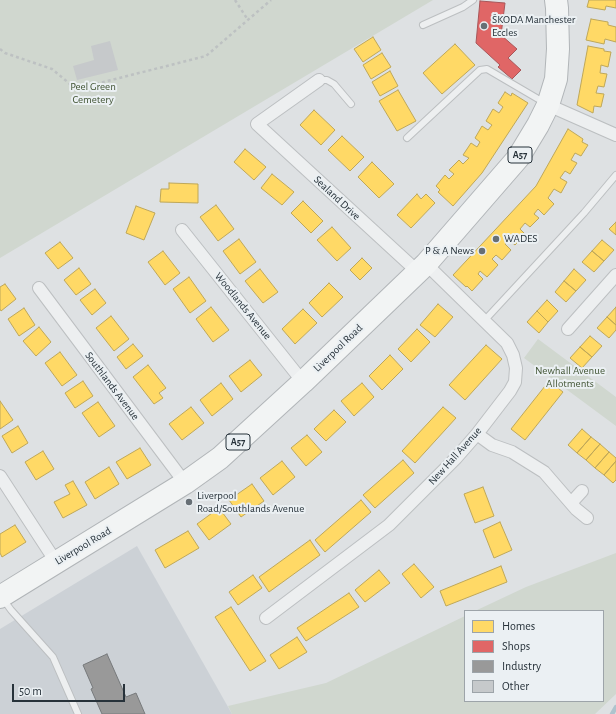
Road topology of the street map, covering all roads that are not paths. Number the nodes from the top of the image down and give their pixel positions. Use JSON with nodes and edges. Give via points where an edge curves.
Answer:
{"nodes":[{"id":1,"x":473,"y":0,"type":"edge"},
{"id":2,"x":557,"y":3,"type":"edge"},
{"id":3,"x":423,"y":25,"type":"dead end"},
{"id":4,"x":320,"y":80,"type":"joint"},
{"id":5,"x":351,"y":104,"type":"dead end"},
{"id":6,"x":548,"y":105,"type":"junction"},
{"id":7,"x":616,"y":135,"type":"edge"},
{"id":8,"x":407,"y":138,"type":"dead end"},
{"id":9,"x":616,"y":176,"type":"edge"},
{"id":10,"x":182,"y":230,"type":"dead end"},
{"id":11,"x":422,"y":268,"type":"junction"},
{"id":12,"x":616,"y":275,"type":"edge"},
{"id":13,"x":39,"y":288,"type":"dead end"},
{"id":14,"x":484,"y":321,"type":"junction"},
{"id":15,"x":568,"y":329,"type":"dead end"},
{"id":16,"x":303,"y":382,"type":"junction"},
{"id":17,"x":477,"y":434,"type":"junction"},
{"id":18,"x":0,"y":476,"type":"edge"},
{"id":19,"x":185,"y":483,"type":"junction"},
{"id":20,"x":582,"y":491,"type":"dead end"},
{"id":21,"x":571,"y":503,"type":"junction"},
{"id":22,"x":587,"y":518,"type":"dead end"},
{"id":23,"x":56,"y":562,"type":"junction"},
{"id":24,"x":0,"y":597,"type":"edge"},
{"id":25,"x":266,"y":618,"type":"dead end"},
{"id":26,"x":78,"y":714,"type":"edge"}],
"edges":[{"from":1,"to":3,"type":"lane","via":[[463,8]]},
{"from":2,"to":6,"type":"highway","name":"Liverpool Road","number":"A57","via":[[556,79]]},
{"from":4,"to":5,"type":"lane","via":[[334,84]]},
{"from":4,"to":11,"type":"street","name":"Sealand Drive","via":[[257,124]]},
{"from":6,"to":7,"type":"street"},
{"from":6,"to":8,"type":"lane","via":[[487,69],[480,70]]},
{"from":6,"to":11,"type":"highway","name":"Liverpool Road","number":"A57","via":[[518,158]]},
{"from":9,"to":14,"type":"lane"},
{"from":10,"to":16,"type":"street","name":"Woodlands Avenue"},
{"from":11,"to":14,"type":"street","name":"New Hall Avenue"},
{"from":11,"to":16,"type":"highway","name":"Liverpool Road","number":"A57"},
{"from":12,"to":15,"type":"street"},
{"from":13,"to":19,"type":"street","name":"Southlands Avenue"},
{"from":14,"to":17,"type":"street","name":"New Hall Avenue","via":[[507,343],[516,368],[515,382],[510,391]]},
{"from":16,"to":19,"type":"highway","name":"Liverpool Road","number":"A57","via":[[220,458]]},
{"from":17,"to":21,"type":"street","via":[[492,445],[512,452],[544,472]]},
{"from":17,"to":25,"type":"street","name":"New Hall Avenue","via":[[389,525]]},
{"from":18,"to":23,"type":"street"},
{"from":19,"to":23,"type":"highway","name":"Liverpool Road","number":"A57"},
{"from":20,"to":21,"type":"street"},
{"from":21,"to":22,"type":"street"},
{"from":23,"to":24,"type":"highway","name":"Liverpool Road","number":"A57"},
{"from":24,"to":26,"type":"lane","via":[[53,656]]}]}
